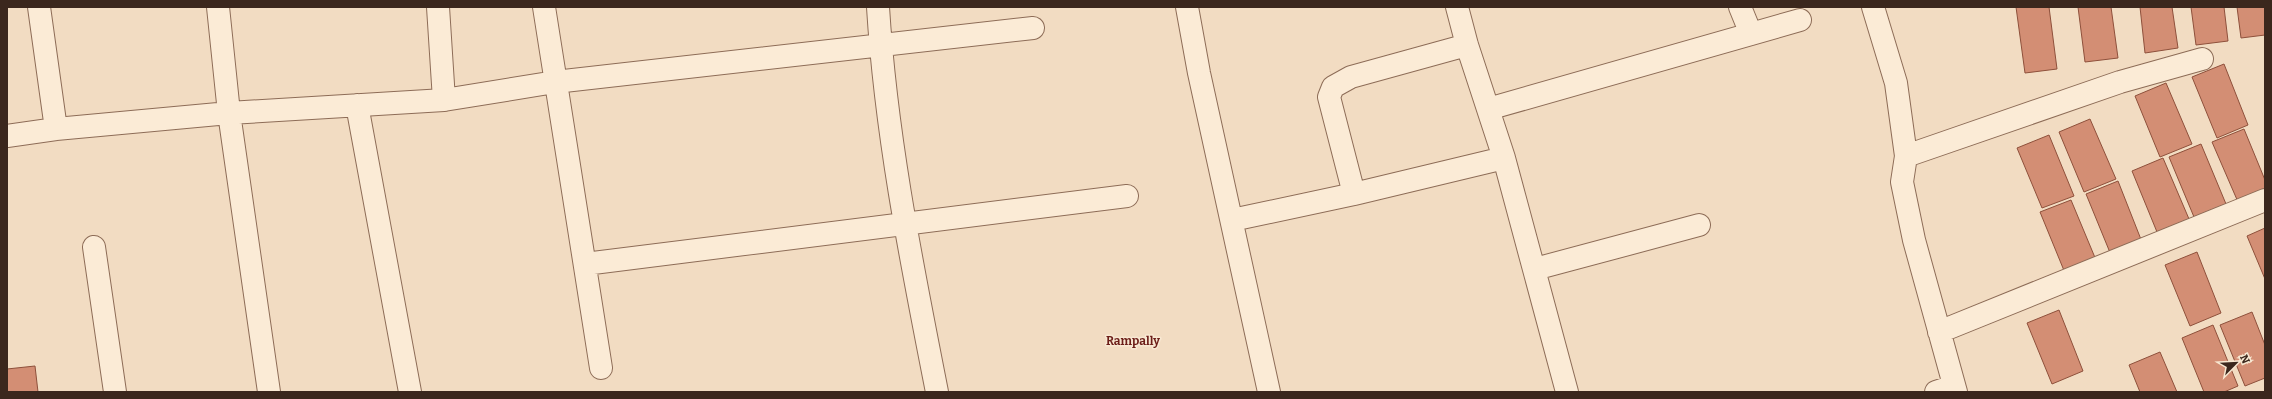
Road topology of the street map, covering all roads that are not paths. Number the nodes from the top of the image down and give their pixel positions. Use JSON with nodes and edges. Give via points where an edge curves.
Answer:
{"nodes":[{"id":1,"x":39,"y":7,"type":"edge"},
{"id":2,"x":218,"y":7,"type":"edge"},
{"id":3,"x":438,"y":7,"type":"edge"},
{"id":4,"x":544,"y":7,"type":"edge"},
{"id":5,"x":878,"y":7,"type":"edge"},
{"id":6,"x":1187,"y":7,"type":"edge"},
{"id":7,"x":1457,"y":7,"type":"edge"},
{"id":8,"x":1740,"y":7,"type":"edge"},
{"id":9,"x":1873,"y":7,"type":"edge"},
{"id":10,"x":1800,"y":20,"type":"dead end"},
{"id":11,"x":1032,"y":28,"type":"dead end"},
{"id":12,"x":1751,"y":34,"type":"junction"},
{"id":13,"x":880,"y":45,"type":"junction"},
{"id":14,"x":1467,"y":45,"type":"junction"},
{"id":15,"x":2202,"y":59,"type":"dead end"},
{"id":16,"x":555,"y":82,"type":"junction"},
{"id":17,"x":444,"y":100,"type":"junction"},
{"id":18,"x":357,"y":105,"type":"junction"},
{"id":19,"x":1488,"y":109,"type":"junction"},
{"id":20,"x":229,"y":113,"type":"junction"},
{"id":21,"x":56,"y":129,"type":"junction"},
{"id":22,"x":7,"y":136,"type":"edge"},
{"id":23,"x":1906,"y":156,"type":"junction"},
{"id":24,"x":1504,"y":158,"type":"junction"},
{"id":25,"x":1354,"y":194,"type":"junction"},
{"id":26,"x":1127,"y":196,"type":"dead end"},
{"id":27,"x":2265,"y":200,"type":"edge"},
{"id":28,"x":1232,"y":220,"type":"junction"},
{"id":29,"x":904,"y":224,"type":"junction"},
{"id":30,"x":1699,"y":224,"type":"dead end"},
{"id":31,"x":94,"y":247,"type":"dead end"},
{"id":32,"x":585,"y":264,"type":"junction"},
{"id":33,"x":1535,"y":269,"type":"junction"},
{"id":34,"x":1939,"y":332,"type":"junction"},
{"id":35,"x":600,"y":368,"type":"dead end"},
{"id":36,"x":1948,"y":390,"type":"edge"},
{"id":37,"x":115,"y":392,"type":"edge"},
{"id":38,"x":269,"y":392,"type":"edge"},
{"id":39,"x":410,"y":392,"type":"edge"},
{"id":40,"x":937,"y":392,"type":"edge"},
{"id":41,"x":1269,"y":392,"type":"edge"},
{"id":42,"x":1567,"y":392,"type":"edge"}],
"edges":[{"from":1,"to":21,"type":"street"},
{"from":2,"to":20,"type":"street"},
{"from":3,"to":17,"type":"street"},
{"from":4,"to":16,"type":"street"},
{"from":5,"to":13,"type":"street"},
{"from":6,"to":28,"type":"street"},
{"from":7,"to":14,"type":"street"},
{"from":8,"to":12,"type":"street"},
{"from":9,"to":23,"type":"street","via":[[1896,83]]},
{"from":10,"to":12,"type":"street"},
{"from":11,"to":13,"type":"street"},
{"from":12,"to":19,"type":"street"},
{"from":13,"to":16,"type":"street"},
{"from":13,"to":29,"type":"street"},
{"from":14,"to":19,"type":"street"},
{"from":14,"to":25,"type":"street","via":[[1351,77],[1333,87],[1328,97]]},
{"from":15,"to":23,"type":"street","via":[[2120,82]]},
{"from":16,"to":17,"type":"street"},
{"from":16,"to":32,"type":"street"},
{"from":17,"to":18,"type":"street"},
{"from":18,"to":20,"type":"street"},
{"from":18,"to":39,"type":"street"},
{"from":19,"to":24,"type":"street"},
{"from":20,"to":21,"type":"street"},
{"from":20,"to":38,"type":"street"},
{"from":21,"to":22,"type":"street"},
{"from":23,"to":34,"type":"street","via":[[1902,182],[1914,240]]},
{"from":24,"to":25,"type":"street"},
{"from":24,"to":33,"type":"street"},
{"from":25,"to":28,"type":"street"},
{"from":26,"to":29,"type":"street"},
{"from":27,"to":34,"type":"street"},
{"from":28,"to":41,"type":"street"},
{"from":29,"to":32,"type":"street"},
{"from":29,"to":40,"type":"street"},
{"from":30,"to":33,"type":"street"},
{"from":31,"to":37,"type":"street"},
{"from":32,"to":35,"type":"street"},
{"from":33,"to":42,"type":"street"},
{"from":34,"to":36,"type":"street"}]}
